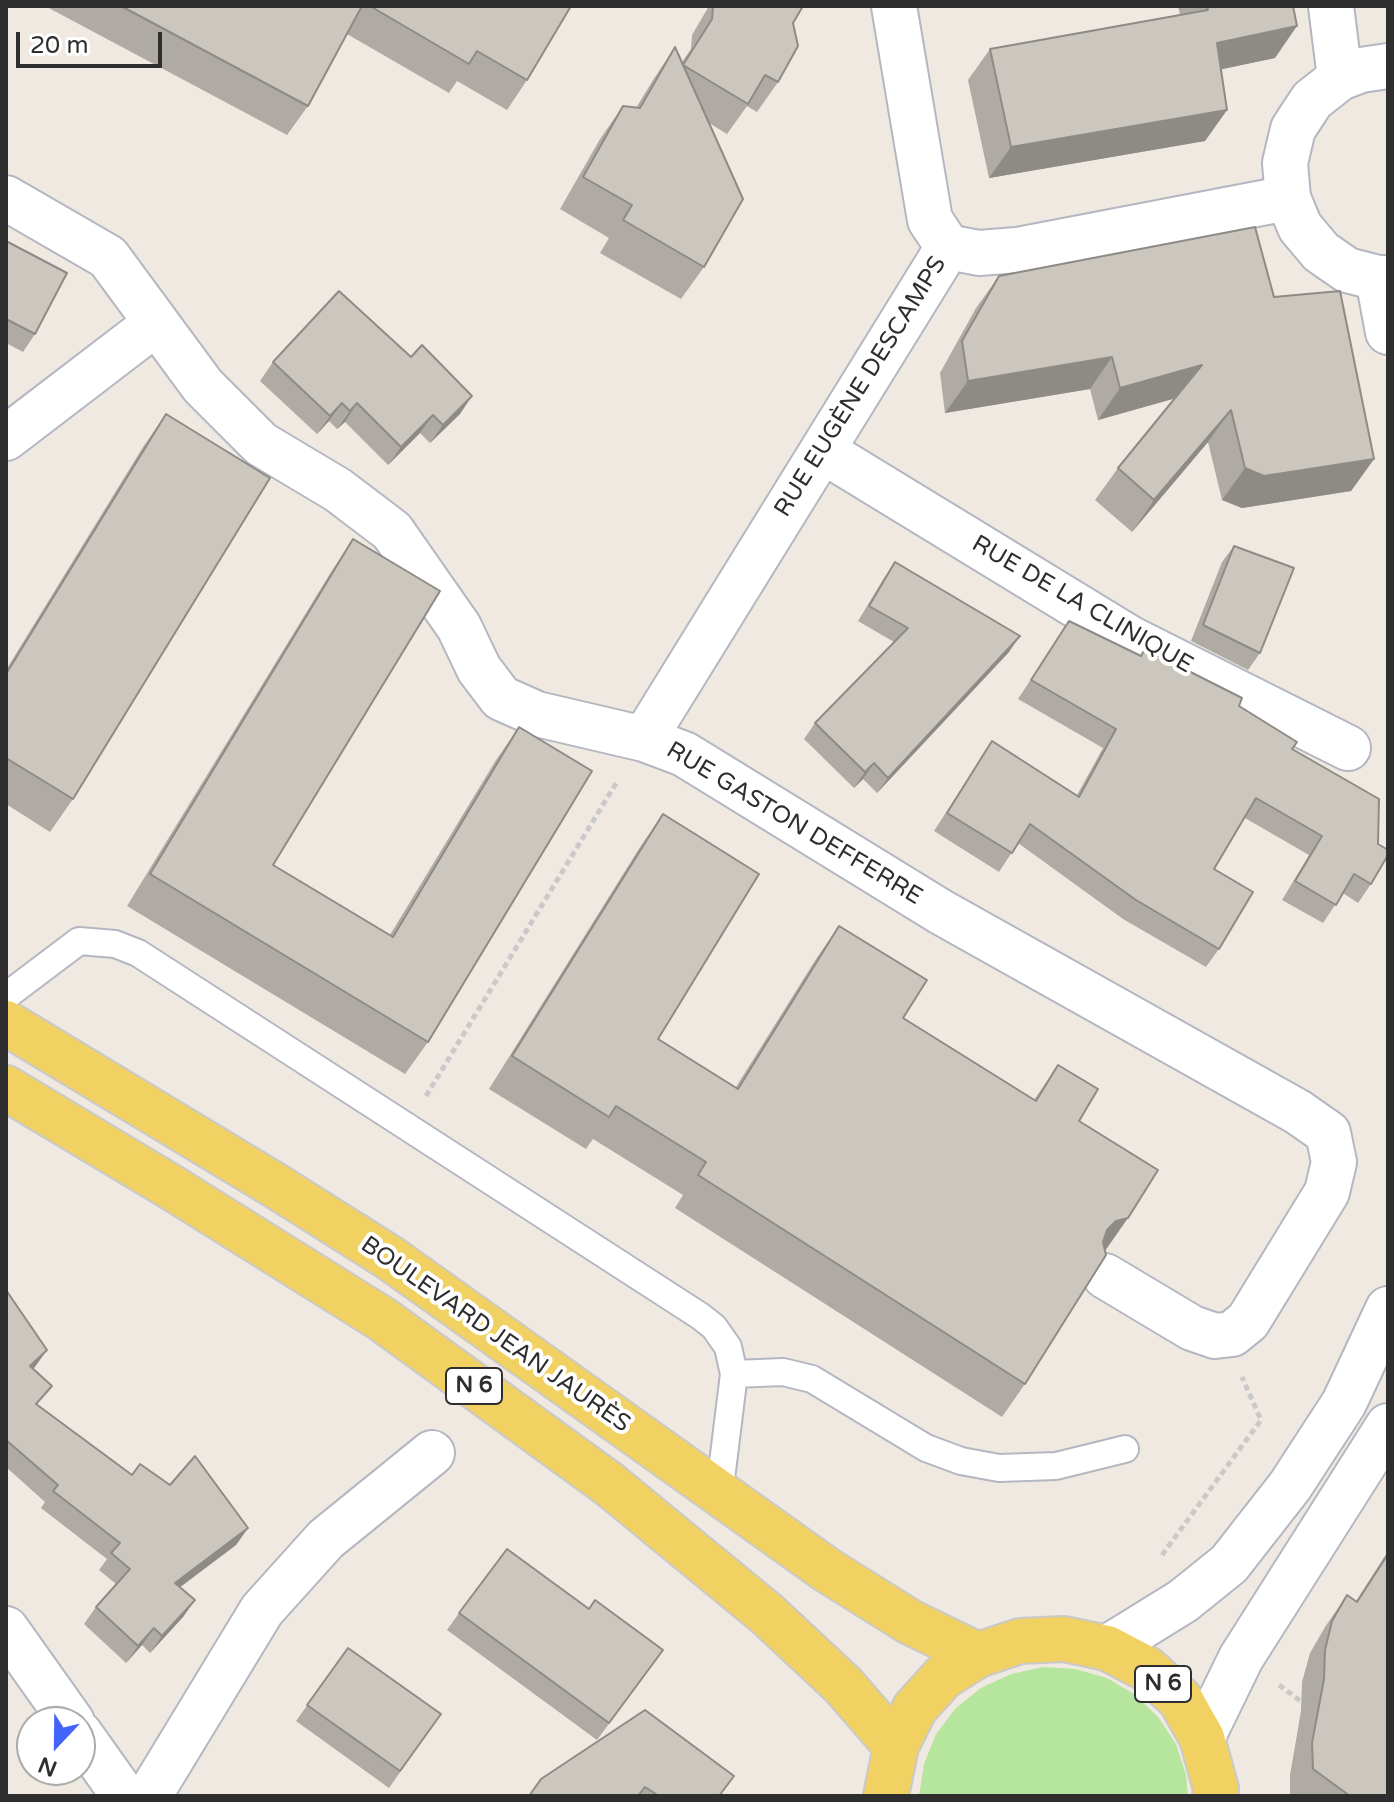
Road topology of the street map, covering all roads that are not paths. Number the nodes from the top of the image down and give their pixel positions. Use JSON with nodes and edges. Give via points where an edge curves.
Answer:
{"nodes":[{"id":1,"x":894,"y":6,"type":"edge"},
{"id":2,"x":1331,"y":6,"type":"edge"},
{"id":3,"x":1388,"y":66,"type":"edge"},
{"id":4,"x":1340,"y":78,"type":"junction"},
{"id":5,"x":6,"y":198,"type":"edge"},
{"id":6,"x":1288,"y":198,"type":"junction"},
{"id":7,"x":948,"y":247,"type":"junction"},
{"id":8,"x":1383,"y":278,"type":"edge"},
{"id":9,"x":155,"y":324,"type":"junction"},
{"id":10,"x":1388,"y":332,"type":"edge"},
{"id":11,"x":6,"y":438,"type":"edge"},
{"id":12,"x":823,"y":451,"type":"junction"},
{"id":13,"x":644,"y":739,"type":"junction"},
{"id":14,"x":1348,"y":748,"type":"dead end"},
{"id":15,"x":6,"y":996,"type":"edge"},
{"id":16,"x":6,"y":1023,"type":"edge"},
{"id":17,"x":6,"y":1088,"type":"edge"},
{"id":18,"x":1105,"y":1276,"type":"edge"},
{"id":19,"x":1388,"y":1309,"type":"edge"},
{"id":20,"x":734,"y":1374,"type":"junction"},
{"id":21,"x":1388,"y":1426,"type":"edge"},
{"id":22,"x":1125,"y":1449,"type":"dead end"},
{"id":23,"x":432,"y":1453,"type":"dead end"},
{"id":24,"x":719,"y":1495,"type":"junction"},
{"id":25,"x":6,"y":1629,"type":"edge"},
{"id":26,"x":1107,"y":1648,"type":"junction"},
{"id":27,"x":978,"y":1655,"type":"junction"},
{"id":28,"x":61,"y":1706,"type":"edge"},
{"id":29,"x":1202,"y":1738,"type":"junction"},
{"id":30,"x":896,"y":1746,"type":"junction"},
{"id":31,"x":96,"y":1757,"type":"edge"},
{"id":32,"x":124,"y":1796,"type":"edge"},
{"id":33,"x":149,"y":1796,"type":"edge"},
{"id":34,"x":886,"y":1796,"type":"edge"},
{"id":35,"x":1215,"y":1796,"type":"edge"}],
"edges":[{"from":1,"to":7,"type":"street","name":"RUE EUGÈNE DESCAMPS","via":[[930,220]]},
{"from":2,"to":4,"type":"street"},
{"from":3,"to":4,"type":"street"},
{"from":4,"to":6,"type":"street","via":[[1312,100],[1293,129],[1285,163]]},
{"from":5,"to":9,"type":"street","name":"RUE GASTON DEFFERRE","via":[[108,257]]},
{"from":6,"to":7,"type":"street","via":[[1017,250],[979,253]]},
{"from":6,"to":8,"type":"street","via":[[1300,227],[1321,252],[1347,270]]},
{"from":7,"to":12,"type":"street","name":"RUE EUGÈNE DESCAMPS"},
{"from":8,"to":10,"type":"street"},
{"from":9,"to":11,"type":"street"},
{"from":9,"to":13,"type":"street","name":"RUE GASTON DEFFERRE","via":[[203,386],[261,444],[338,490],[392,531],[501,698],[537,714]]},
{"from":12,"to":13,"type":"street","name":"RUE EUGÈNE DESCAMPS"},
{"from":12,"to":14,"type":"street","name":"RUE DE LA CLINIQUE","via":[[1131,639]]},
{"from":13,"to":18,"type":"street","name":"RUE GASTON DEFFERRE","via":[[684,754],[941,912],[1328,1133],[1334,1162],[1327,1192],[1248,1321],[1232,1334],[1215,1336],[1192,1328]]},
{"from":15,"to":20,"type":"lane","via":[[79,941],[115,944],[138,953],[700,1316],[728,1347]]},
{"from":16,"to":24,"type":"main road","name":"BOULEVARD JEAN JAURÈS","number":"N 6","via":[[390,1258]]},
{"from":17,"to":30,"type":"main road","number":"N 6","via":[[382,1319],[609,1484],[767,1614],[843,1685]]},
{"from":19,"to":26,"type":"street","via":[[1344,1403],[1290,1486],[1229,1564],[1183,1601]]},
{"from":20,"to":22,"type":"lane","via":[[783,1372],[812,1379],[926,1448],[961,1461],[999,1468],[1056,1466]]},
{"from":20,"to":24,"type":"lane"},
{"from":21,"to":29,"type":"street","via":[[1241,1658]]},
{"from":23,"to":33,"type":"street","via":[[326,1539],[262,1610]]},
{"from":24,"to":27,"type":"main road","name":"BOULEVARD JEAN JAURÈS","number":"N 6","via":[[910,1622]]},
{"from":25,"to":28,"type":"street"},
{"from":26,"to":27,"type":"main road","number":"N 6","via":[[1064,1639],[1020,1641]]},
{"from":26,"to":29,"type":"main road","number":"N 6","via":[[1147,1669],[1180,1699]]},
{"from":27,"to":30,"type":"main road","number":"N 6","via":[[943,1677],[915,1708]]},
{"from":29,"to":35,"type":"main road","number":"N 6"},
{"from":30,"to":34,"type":"main road","number":"N 6"},
{"from":31,"to":32,"type":"street"}]}
